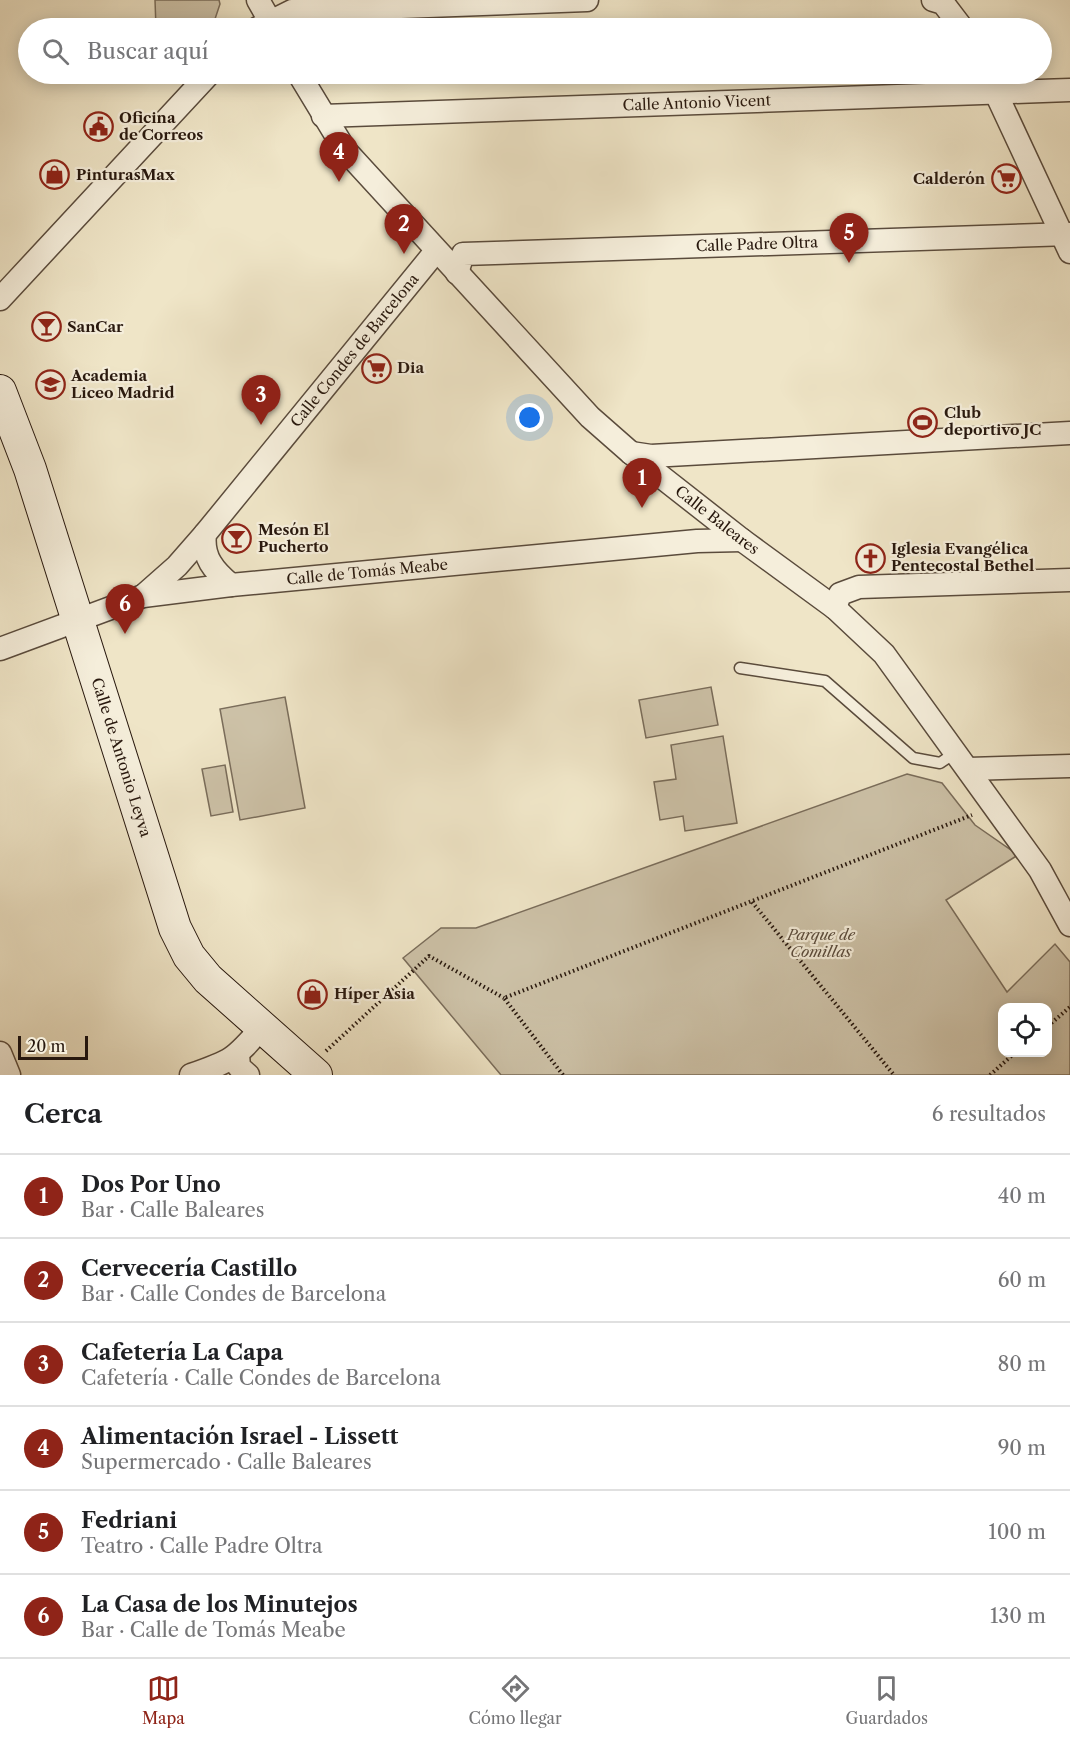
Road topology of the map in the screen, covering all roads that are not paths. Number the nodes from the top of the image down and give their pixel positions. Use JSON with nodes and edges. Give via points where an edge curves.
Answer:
{"nodes":[{"id":1,"x":258,"y":0,"type":"edge"},
{"id":2,"x":586,"y":0,"type":"edge"},
{"id":3,"x":938,"y":2,"type":"edge"},
{"id":4,"x":264,"y":18,"type":"edge"},
{"id":5,"x":280,"y":18,"type":"edge"},
{"id":6,"x":953,"y":18,"type":"edge"},
{"id":7,"x":200,"y":84,"type":"edge"},
{"id":8,"x":305,"y":84,"type":"edge"},
{"id":9,"x":992,"y":84,"type":"edge"},
{"id":10,"x":1070,"y":90,"type":"edge"},
{"id":11,"x":997,"y":94,"type":"junction"},
{"id":12,"x":323,"y":116,"type":"junction"},
{"id":13,"x":1067,"y":240,"type":"edge"},
{"id":14,"x":435,"y":251,"type":"junction"},
{"id":15,"x":457,"y":273,"type":"junction"},
{"id":16,"x":0,"y":299,"type":"edge"},
{"id":17,"x":0,"y":392,"type":"edge"},
{"id":18,"x":1070,"y":433,"type":"edge"},
{"id":19,"x":631,"y":453,"type":"junction"},
{"id":20,"x":205,"y":534,"type":"junction"},
{"id":21,"x":742,"y":540,"type":"junction"},
{"id":22,"x":1070,"y":580,"type":"edge"},
{"id":23,"x":231,"y":585,"type":"junction"},
{"id":24,"x":143,"y":596,"type":"junction"},
{"id":25,"x":835,"y":608,"type":"junction"},
{"id":26,"x":79,"y":621,"type":"junction"},
{"id":27,"x":0,"y":649,"type":"edge"},
{"id":28,"x":741,"y":668,"type":"dead end"},
{"id":29,"x":963,"y":761,"type":"junction"},
{"id":30,"x":1070,"y":766,"type":"edge"},
{"id":31,"x":1070,"y":925,"type":"edge"},
{"id":32,"x":262,"y":1027,"type":"junction"},
{"id":33,"x":0,"y":1053,"type":"edge"},
{"id":34,"x":243,"y":1065,"type":"edge"},
{"id":35,"x":312,"y":1071,"type":"edge"},
{"id":36,"x":9,"y":1075,"type":"edge"},
{"id":37,"x":191,"y":1075,"type":"edge"}],
"edges":[{"from":1,"to":4,"type":"street"},
{"from":2,"to":5,"type":"street","via":[[292,11]]},
{"from":3,"to":6,"type":"street"},
{"from":7,"to":16,"type":"street"},
{"from":8,"to":12,"type":"street","name":"Calle Baleares"},
{"from":9,"to":11,"type":"street"},
{"from":10,"to":11,"type":"street","name":"Calle Antonio Vicent"},
{"from":11,"to":12,"type":"street","name":"Calle Antonio Vicent"},
{"from":11,"to":13,"type":"street"},
{"from":12,"to":14,"type":"street","name":"Calle Baleares","via":[[345,150]]},
{"from":13,"to":15,"type":"street","name":"Calle Padre Oltra","via":[[463,254]]},
{"from":14,"to":15,"type":"street","name":"Calle Baleares"},
{"from":14,"to":20,"type":"street","name":"Calle Condes de Barcelona"},
{"from":15,"to":19,"type":"street","name":"Calle Baleares","via":[[590,417]]},
{"from":17,"to":26,"type":"main road","name":"Calle de Antonio Leyva","via":[[30,469]]},
{"from":18,"to":19,"type":"street","via":[[651,456]]},
{"from":19,"to":21,"type":"street","name":"Calle Baleares"},
{"from":20,"to":23,"type":"street","via":[[206,556]]},
{"from":20,"to":24,"type":"street","name":"Calle Condes de Barcelona"},
{"from":21,"to":23,"type":"street","name":"Calle de Tomás Meabe"},
{"from":21,"to":25,"type":"street","name":"Calle Baleares"},
{"from":22,"to":25,"type":"street","via":[[859,587],[840,594]]},
{"from":23,"to":24,"type":"street","name":"Calle de Tomás Meabe"},
{"from":24,"to":26,"type":"street","name":"Calle de Tomás Meabe"},
{"from":25,"to":29,"type":"street","name":"Calle Baleares","via":[[884,654]]},
{"from":26,"to":27,"type":"street","name":"Calle de Tomás Meabe"},
{"from":26,"to":32,"type":"main road","name":"Calle de Antonio Leyva","via":[[175,928],[189,956],[208,979]]},
{"from":28,"to":29,"type":"lane","via":[[825,681],[914,758],[940,763]]},
{"from":29,"to":30,"type":"street"},
{"from":29,"to":31,"type":"street","name":"Calle Baleares","via":[[1040,870]]},
{"from":32,"to":34,"type":"street"},
{"from":32,"to":35,"type":"main road","name":"Calle de Antonio Leyva"},
{"from":33,"to":36,"type":"street"},
{"from":34,"to":37,"type":"street","via":[[228,1062]]}]}
